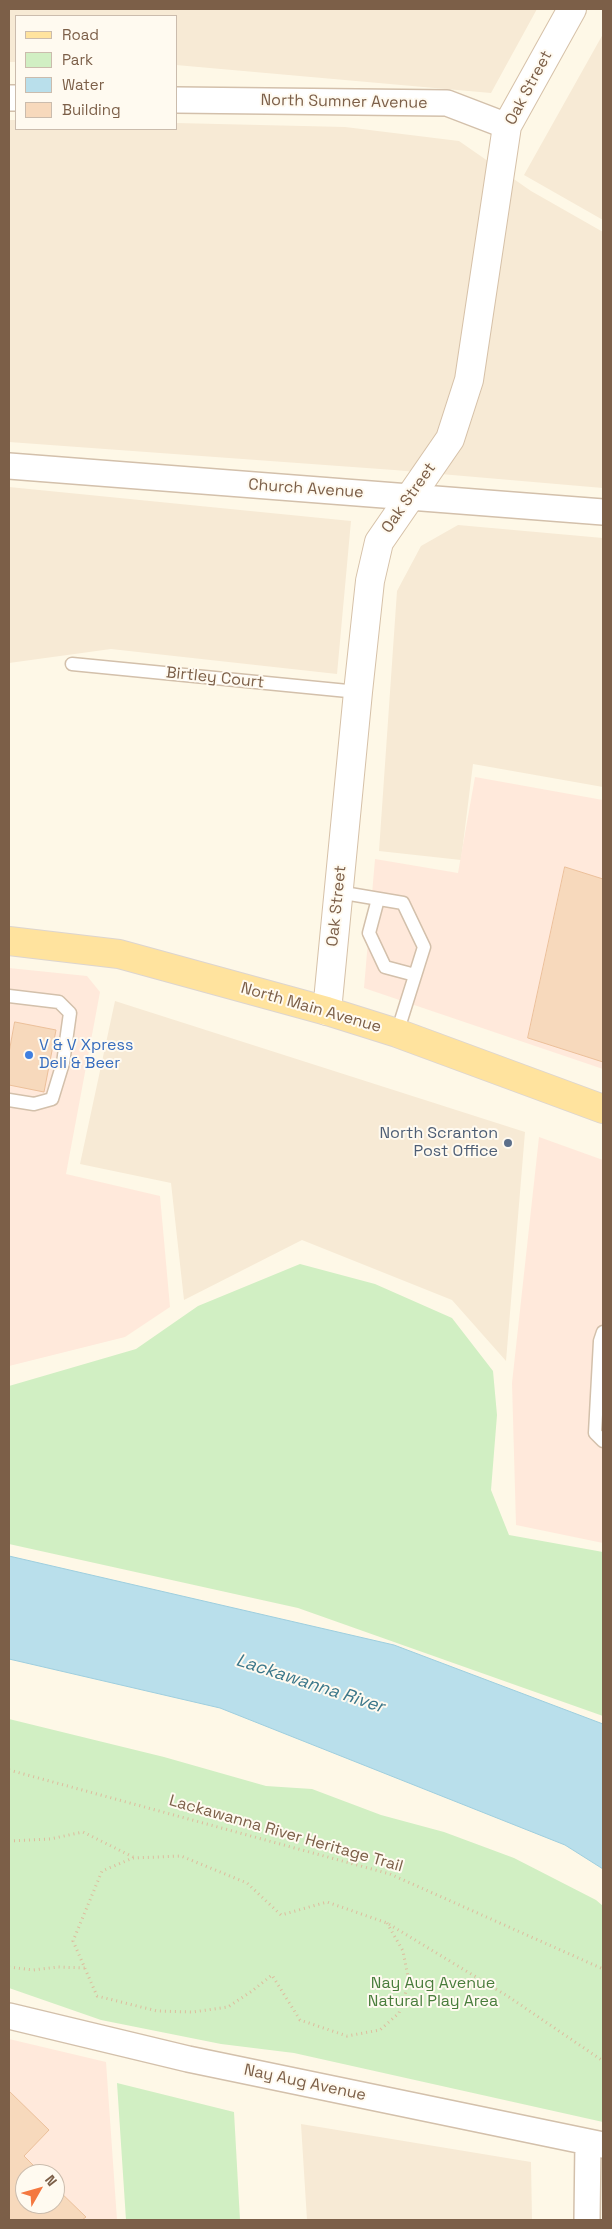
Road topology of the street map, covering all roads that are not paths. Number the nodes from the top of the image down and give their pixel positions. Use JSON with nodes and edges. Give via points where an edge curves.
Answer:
{"nodes":[{"id":1,"x":572,"y":9,"type":"edge"},
{"id":2,"x":178,"y":100,"type":"edge"},
{"id":3,"x":507,"y":126,"type":"junction"},
{"id":4,"x":9,"y":466,"type":"edge"},
{"id":5,"x":408,"y":497,"type":"junction"},
{"id":6,"x":603,"y":512,"type":"edge"},
{"id":7,"x":72,"y":664,"type":"dead end"},
{"id":8,"x":358,"y":692,"type":"junction"},
{"id":9,"x":338,"y":892,"type":"junction"},
{"id":10,"x":378,"y":899,"type":"junction"},
{"id":11,"x":9,"y":941,"type":"edge"},
{"id":12,"x":415,"y":975,"type":"junction"},
{"id":13,"x":9,"y":996,"type":"edge"},
{"id":14,"x":327,"y":1010,"type":"junction"},
{"id":15,"x":397,"y":1033,"type":"junction"},
{"id":16,"x":9,"y":1100,"type":"edge"},
{"id":17,"x":603,"y":1109,"type":"edge"},
{"id":18,"x":603,"y":1332,"type":"edge"},
{"id":19,"x":603,"y":1441,"type":"edge"},
{"id":20,"x":9,"y":2016,"type":"edge"},
{"id":21,"x":596,"y":2144,"type":"edge"},
{"id":22,"x":587,"y":2220,"type":"edge"}],
"edges":[{"from":1,"to":3,"type":"street","name":"Oak Street"},
{"from":2,"to":3,"type":"street","name":"North Sumner Avenue","via":[[447,103]]},
{"from":3,"to":5,"type":"street","name":"Oak Street","via":[[469,380],[450,439]]},
{"from":4,"to":5,"type":"street","name":"Church Avenue"},
{"from":5,"to":6,"type":"street","name":"Church Avenue"},
{"from":5,"to":8,"type":"street","name":"Oak Street","via":[[379,542],[370,581]]},
{"from":7,"to":8,"type":"lane","name":"Birtley Court"},
{"from":8,"to":9,"type":"street","name":"Oak Street"},
{"from":9,"to":10,"type":"lane"},
{"from":9,"to":14,"type":"street","name":"Oak Street"},
{"from":10,"to":12,"type":"lane","via":[[403,903],[424,947]]},
{"from":10,"to":12,"type":"lane","via":[[369,933],[385,967]]},
{"from":11,"to":14,"type":"main road","name":"North Main Avenue","via":[[119,954]]},
{"from":12,"to":15,"type":"lane"},
{"from":13,"to":16,"type":"lane","via":[[59,1002],[70,1013],[63,1063],[52,1099],[34,1104]]},
{"from":14,"to":15,"type":"main road","name":"North Main Avenue"},
{"from":15,"to":17,"type":"main road","name":"North Main Avenue"},
{"from":18,"to":19,"type":"lane","via":[[595,1433]]},
{"from":20,"to":21,"type":"street","name":"Nay Aug Avenue","via":[[188,2059]]},
{"from":21,"to":22,"type":"street"}]}
